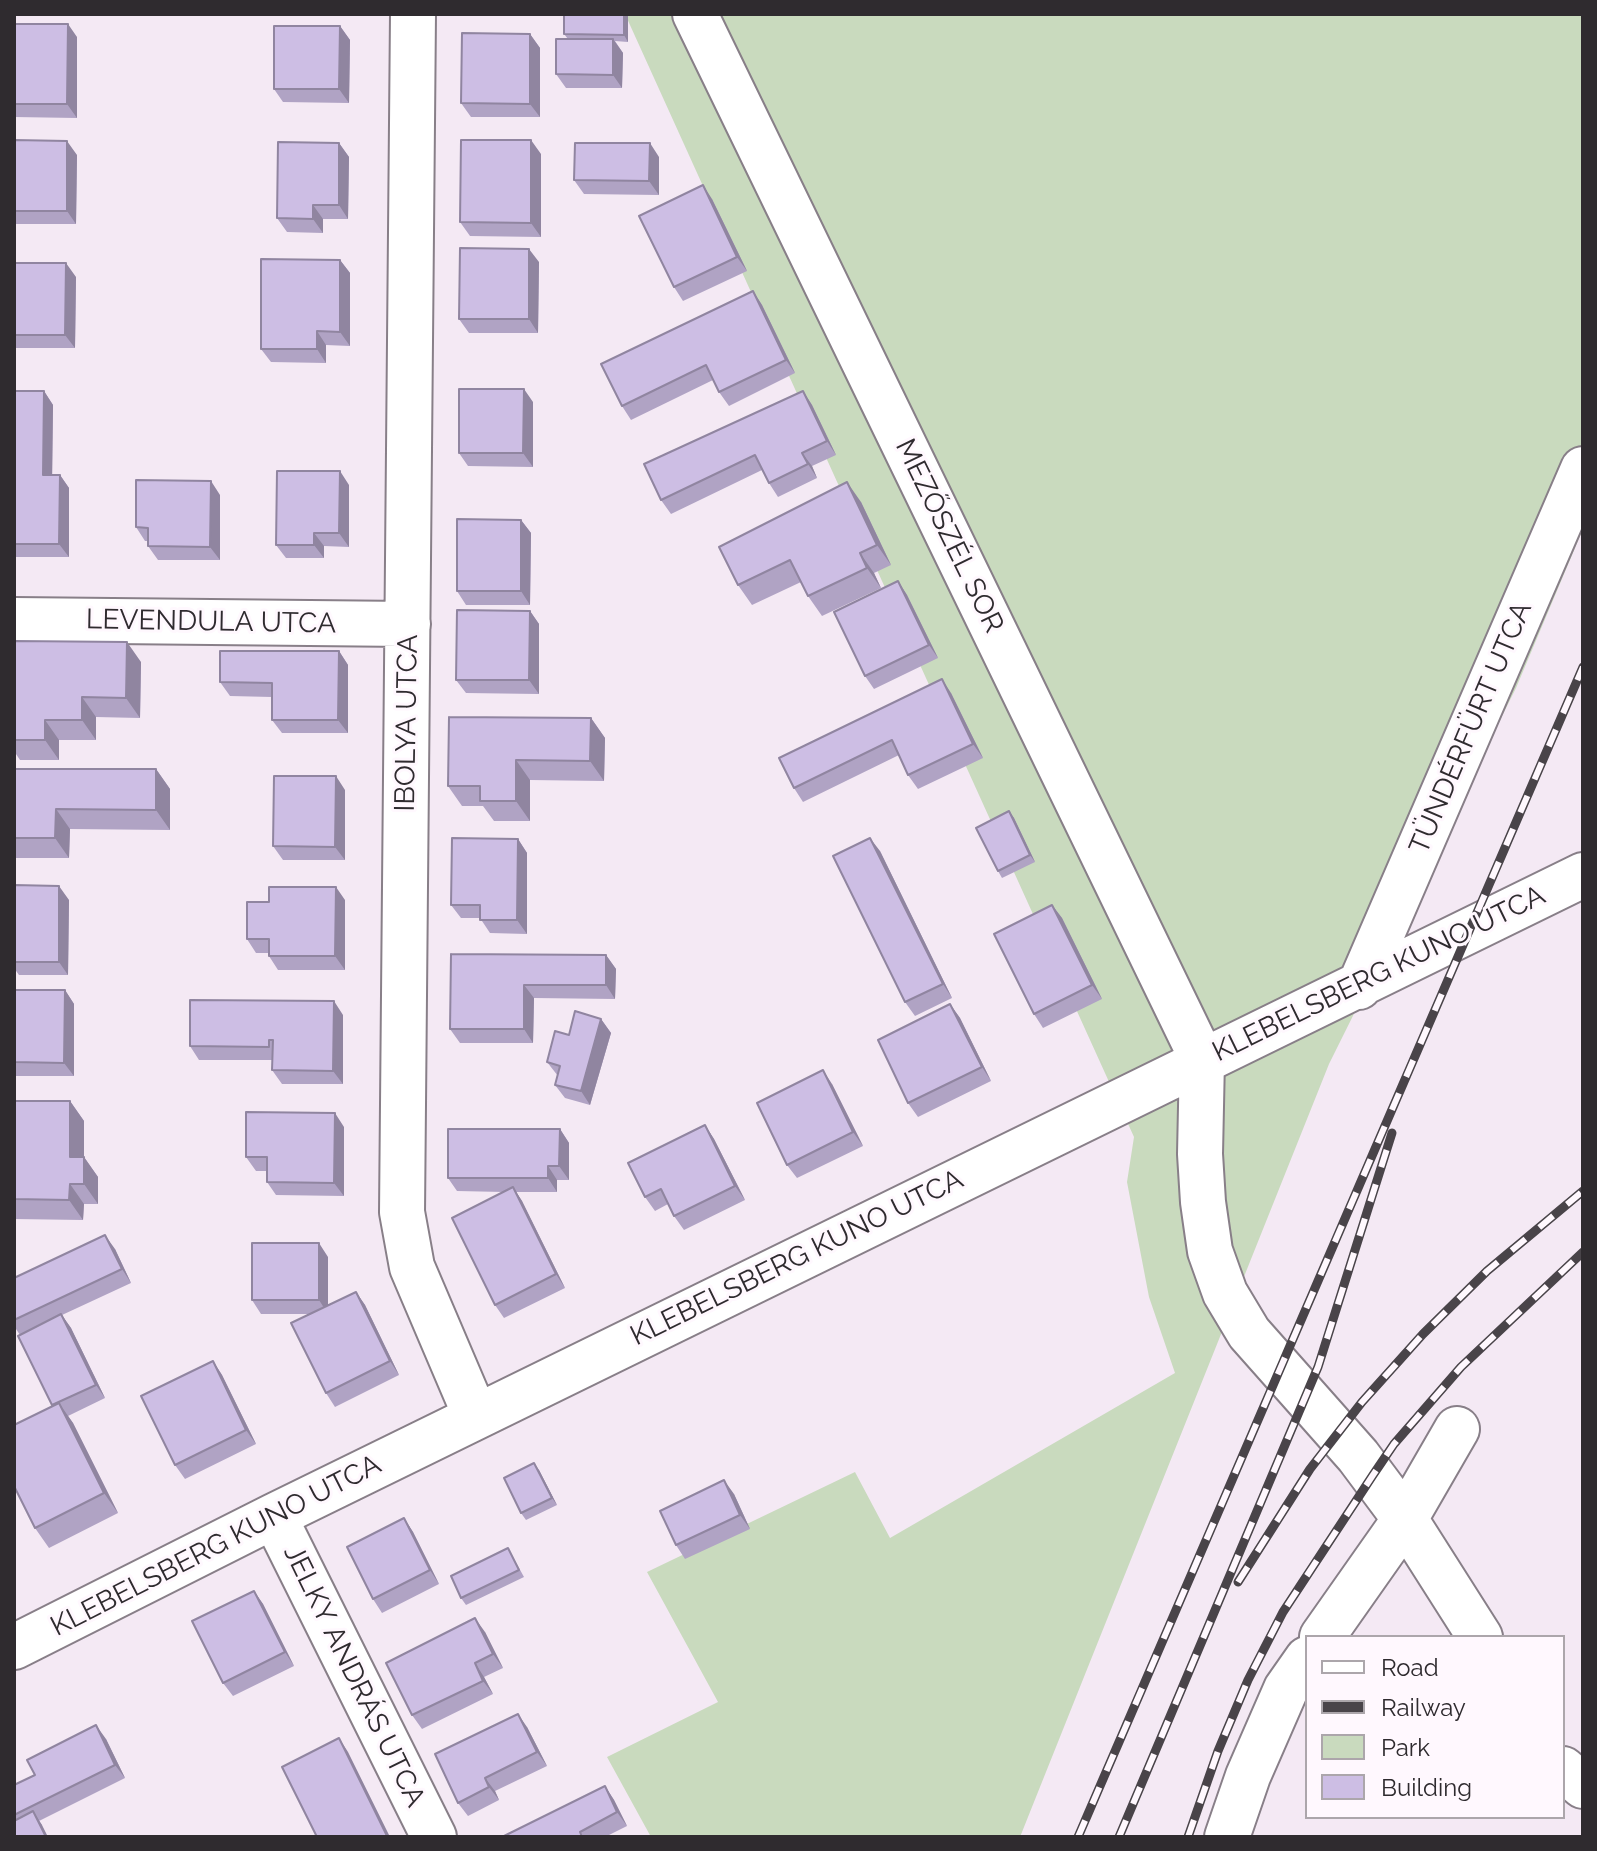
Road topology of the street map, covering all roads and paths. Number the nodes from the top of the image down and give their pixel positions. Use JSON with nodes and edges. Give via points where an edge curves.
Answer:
{"nodes":[{"id":1,"x":413,"y":14,"type":"edge"},
{"id":2,"x":695,"y":14,"type":"edge"},
{"id":3,"x":1583,"y":469,"type":"edge"},
{"id":4,"x":14,"y":620,"type":"edge"},
{"id":5,"x":408,"y":624,"type":"junction"},
{"id":6,"x":1583,"y":875,"type":"edge"},
{"id":7,"x":1359,"y":987,"type":"junction"},
{"id":8,"x":1202,"y":1059,"type":"junction"},
{"id":9,"x":476,"y":1417,"type":"junction"},
{"id":10,"x":1457,"y":1429,"type":"dead end"},
{"id":11,"x":274,"y":1516,"type":"junction"},
{"id":12,"x":1405,"y":1519,"type":"junction"},
{"id":13,"x":20,"y":1630,"type":"edge"},
{"id":14,"x":1323,"y":1635,"type":"edge"},
{"id":15,"x":1479,"y":1635,"type":"edge"},
{"id":16,"x":1305,"y":1662,"type":"edge"},
{"id":17,"x":1565,"y":1771,"type":"edge"},
{"id":18,"x":1583,"y":1786,"type":"edge"},
{"id":19,"x":434,"y":1837,"type":"edge"},
{"id":20,"x":1227,"y":1837,"type":"edge"}],
"edges":[{"from":1,"to":5,"type":"street","name":"IBOLYA UTCA"},
{"from":2,"to":8,"type":"street","name":"MEZŐSZÉL SOR"},
{"from":3,"to":7,"type":"street","name":"TÜNDÉRFÜRT UTCA"},
{"from":4,"to":5,"type":"street","name":"LEVENDULA UTCA"},
{"from":5,"to":9,"type":"street","name":"IBOLYA UTCA","via":[[402,1212],[412,1267]]},
{"from":6,"to":7,"type":"street","name":"KLEBELSBERG KUNO UTCA"},
{"from":7,"to":8,"type":"street","name":"KLEBELSBERG KUNO UTCA"},
{"from":8,"to":9,"type":"street","name":"KLEBELSBERG KUNO UTCA"},
{"from":8,"to":12,"type":"street","via":[[1203,1202],[1210,1251],[1225,1293],[1249,1333],[1358,1456]]},
{"from":9,"to":11,"type":"street","name":"KLEBELSBERG KUNO UTCA"},
{"from":10,"to":12,"type":"street"},
{"from":11,"to":13,"type":"street","name":"KLEBELSBERG KUNO UTCA"},
{"from":11,"to":19,"type":"street","name":"JELKY ANDRÁS UTCA"},
{"from":12,"to":14,"type":"street"},
{"from":12,"to":15,"type":"street"},
{"from":16,"to":20,"type":"street","via":[[1286,1689]]},
{"from":17,"to":18,"type":"street"}]}
